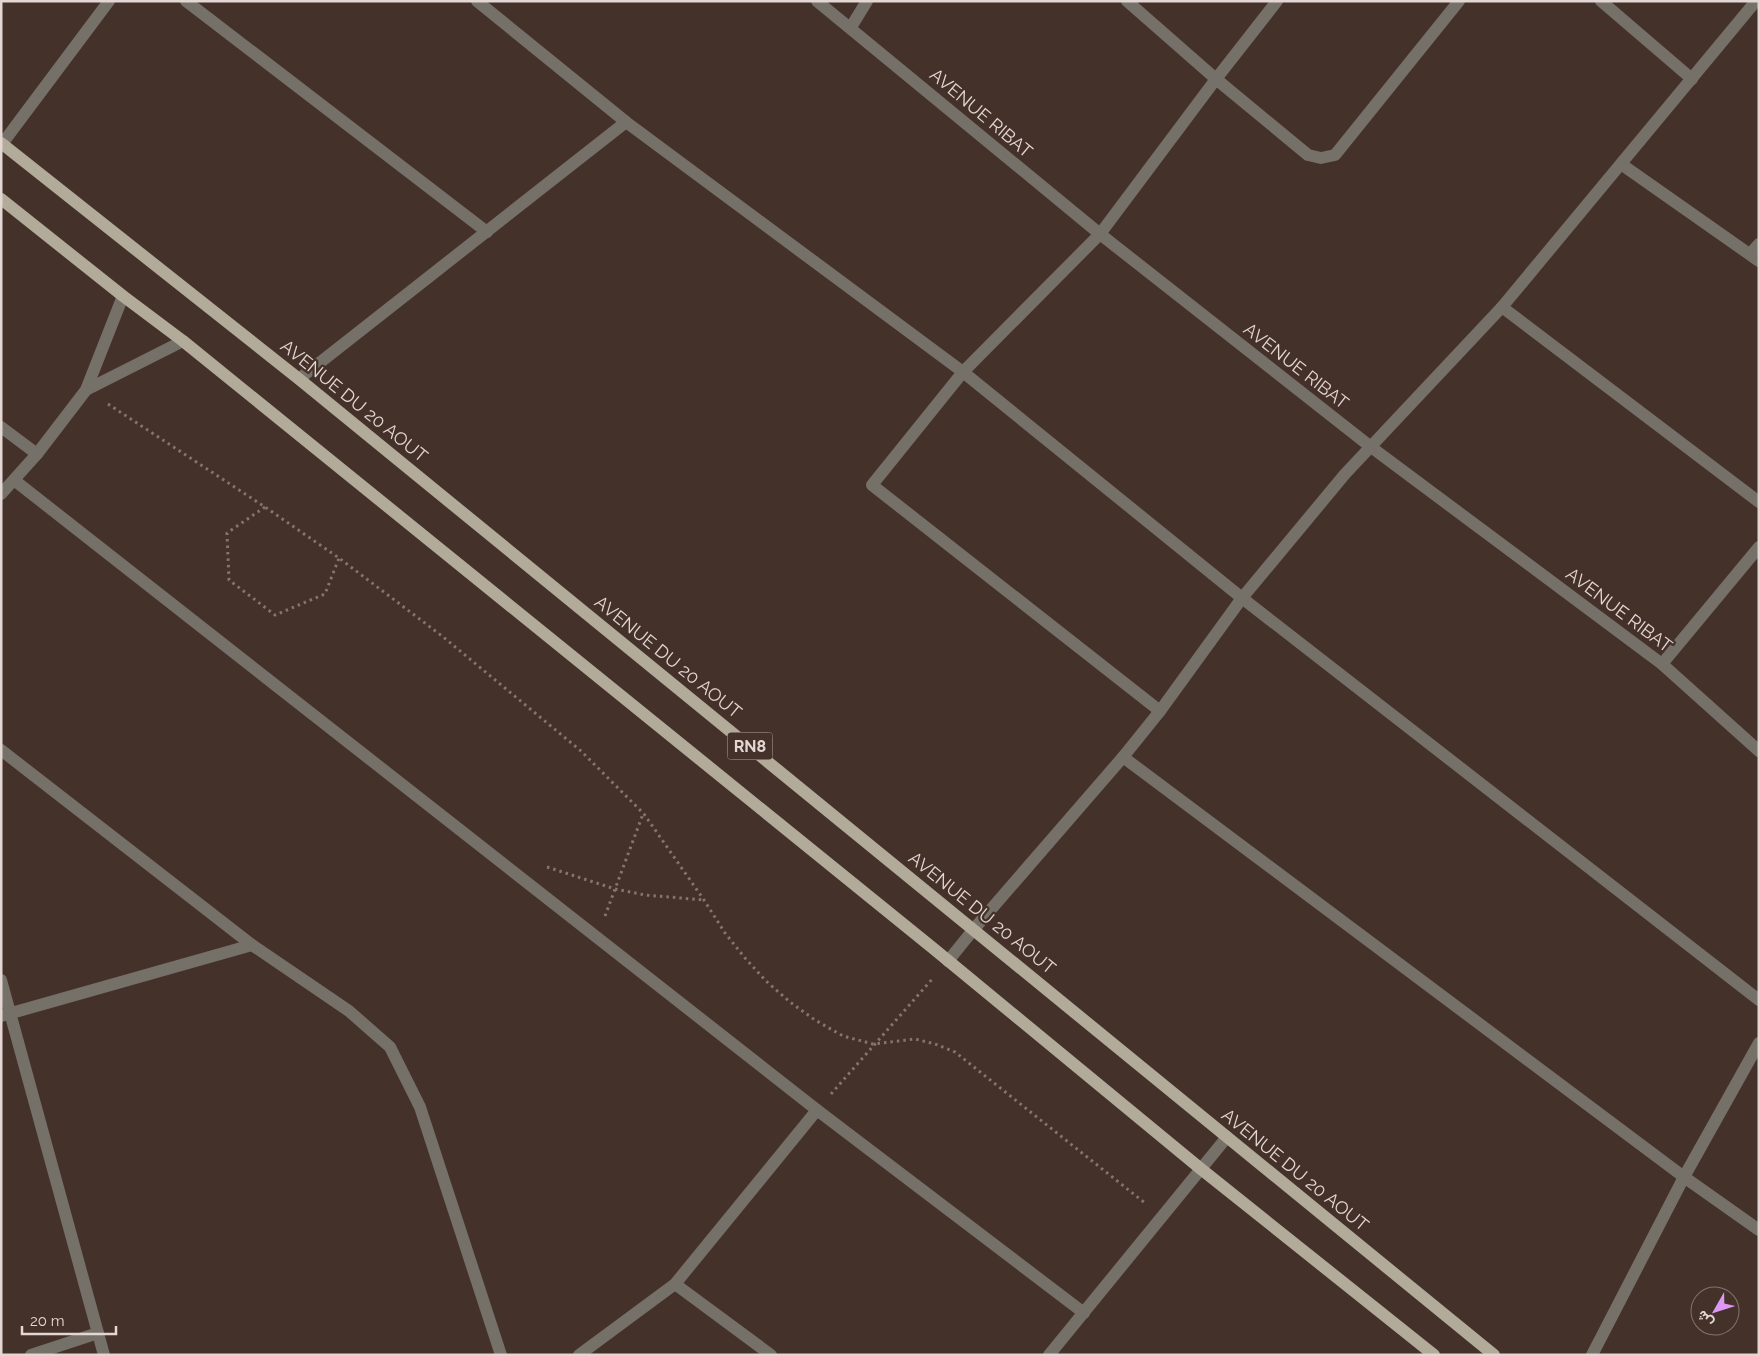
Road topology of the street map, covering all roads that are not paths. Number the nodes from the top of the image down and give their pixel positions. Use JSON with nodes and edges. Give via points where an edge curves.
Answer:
{"nodes":[{"id":1,"x":109,"y":1,"type":"edge"},
{"id":2,"x":186,"y":1,"type":"edge"},
{"id":3,"x":477,"y":1,"type":"edge"},
{"id":4,"x":817,"y":1,"type":"edge"},
{"id":5,"x":867,"y":1,"type":"edge"},
{"id":6,"x":1127,"y":1,"type":"edge"},
{"id":7,"x":1277,"y":1,"type":"edge"},
{"id":8,"x":1459,"y":1,"type":"edge"},
{"id":9,"x":1601,"y":1,"type":"edge"},
{"id":10,"x":1756,"y":1,"type":"edge"},
{"id":11,"x":851,"y":28,"type":"junction"},
{"id":12,"x":1216,"y":79,"type":"junction"},
{"id":13,"x":1692,"y":79,"type":"junction"},
{"id":14,"x":626,"y":122,"type":"junction"},
{"id":15,"x":2,"y":144,"type":"edge"},
{"id":16,"x":1621,"y":164,"type":"junction"},
{"id":17,"x":1,"y":198,"type":"edge"},
{"id":18,"x":487,"y":232,"type":"junction"},
{"id":19,"x":1100,"y":234,"type":"junction"},
{"id":20,"x":1759,"y":244,"type":"edge"},
{"id":21,"x":1754,"y":257,"type":"edge"},
{"id":22,"x":124,"y":296,"type":"junction"},
{"id":23,"x":1502,"y":308,"type":"junction"},
{"id":24,"x":183,"y":341,"type":"junction"},
{"id":25,"x":962,"y":372,"type":"junction"},
{"id":26,"x":300,"y":380,"type":"junction"},
{"id":27,"x":86,"y":390,"type":"junction"},
{"id":28,"x":1,"y":426,"type":"edge"},
{"id":29,"x":1371,"y":446,"type":"junction"},
{"id":30,"x":37,"y":454,"type":"junction"},
{"id":31,"x":14,"y":480,"type":"junction"},
{"id":32,"x":1,"y":494,"type":"edge"},
{"id":33,"x":1759,"y":502,"type":"edge"},
{"id":34,"x":1759,"y":547,"type":"edge"},
{"id":35,"x":1242,"y":598,"type":"junction"},
{"id":36,"x":1662,"y":664,"type":"junction"},
{"id":37,"x":1160,"y":711,"type":"junction"},
{"id":38,"x":1,"y":750,"type":"edge"},
{"id":39,"x":1759,"y":751,"type":"edge"},
{"id":40,"x":1123,"y":757,"type":"junction"},
{"id":41,"x":974,"y":929,"type":"junction"},
{"id":42,"x":252,"y":945,"type":"junction"},
{"id":43,"x":948,"y":962,"type":"junction"},
{"id":44,"x":1,"y":980,"type":"edge"},
{"id":45,"x":1759,"y":1000,"type":"edge"},
{"id":46,"x":6,"y":1015,"type":"edge"},
{"id":47,"x":1759,"y":1043,"type":"edge"},
{"id":48,"x":817,"y":1110,"type":"junction"},
{"id":49,"x":1227,"y":1137,"type":"junction"},
{"id":50,"x":1201,"y":1169,"type":"junction"},
{"id":51,"x":1684,"y":1177,"type":"junction"},
{"id":52,"x":1759,"y":1230,"type":"edge"},
{"id":53,"x":675,"y":1284,"type":"junction"},
{"id":54,"x":1084,"y":1313,"type":"junction"},
{"id":55,"x":98,"y":1333,"type":"junction"},
{"id":56,"x":31,"y":1355,"type":"edge"},
{"id":57,"x":104,"y":1355,"type":"edge"},
{"id":58,"x":501,"y":1355,"type":"edge"},
{"id":59,"x":579,"y":1355,"type":"edge"},
{"id":60,"x":771,"y":1355,"type":"edge"},
{"id":61,"x":1049,"y":1355,"type":"edge"},
{"id":62,"x":1434,"y":1355,"type":"edge"},
{"id":63,"x":1494,"y":1355,"type":"edge"},
{"id":64,"x":1592,"y":1355,"type":"edge"}],
"edges":[{"from":1,"to":15,"type":"street"},
{"from":2,"to":18,"type":"street"},
{"from":3,"to":14,"type":"street"},
{"from":4,"to":11,"type":"street","name":"AVENUE RIBAT"},
{"from":5,"to":11,"type":"street"},
{"from":6,"to":12,"type":"street"},
{"from":7,"to":12,"type":"street"},
{"from":8,"to":12,"type":"street","via":[[1335,155],[1321,158],[1308,155]]},
{"from":9,"to":13,"type":"street"},
{"from":10,"to":13,"type":"street"},
{"from":11,"to":19,"type":"street","name":"AVENUE RIBAT"},
{"from":12,"to":19,"type":"street"},
{"from":13,"to":16,"type":"street"},
{"from":14,"to":18,"type":"street"},
{"from":14,"to":25,"type":"street"},
{"from":15,"to":26,"type":"main road","name":"AVENUE DU 20 AOUT","number":"RN8"},
{"from":16,"to":21,"type":"street"},
{"from":16,"to":23,"type":"street"},
{"from":17,"to":22,"type":"main road","number":"RN8"},
{"from":18,"to":26,"type":"street"},
{"from":19,"to":25,"type":"street"},
{"from":19,"to":29,"type":"street","name":"AVENUE RIBAT"},
{"from":20,"to":21,"type":"street"},
{"from":22,"to":24,"type":"main road","number":"RN8"},
{"from":22,"to":27,"type":"street"},
{"from":23,"to":29,"type":"street"},
{"from":23,"to":33,"type":"street"},
{"from":24,"to":27,"type":"street"},
{"from":24,"to":43,"type":"main road","number":"RN8"},
{"from":25,"to":35,"type":"street"},
{"from":25,"to":37,"type":"street","via":[[872,485]]},
{"from":26,"to":41,"type":"main road","name":"AVENUE DU 20 AOUT","number":"RN8"},
{"from":27,"to":30,"type":"street"},
{"from":28,"to":30,"type":"street"},
{"from":29,"to":35,"type":"street"},
{"from":29,"to":36,"type":"street","name":"AVENUE RIBAT"},
{"from":30,"to":31,"type":"street"},
{"from":31,"to":32,"type":"street"},
{"from":31,"to":48,"type":"street"},
{"from":34,"to":36,"type":"street"},
{"from":35,"to":37,"type":"street"},
{"from":35,"to":45,"type":"street"},
{"from":36,"to":39,"type":"street","name":"AVENUE RIBAT"},
{"from":37,"to":40,"type":"street"},
{"from":38,"to":42,"type":"street"},
{"from":40,"to":41,"type":"street"},
{"from":40,"to":51,"type":"street"},
{"from":41,"to":43,"type":"street"},
{"from":41,"to":49,"type":"main road","name":"AVENUE DU 20 AOUT","number":"RN8"},
{"from":42,"to":46,"type":"street"},
{"from":42,"to":58,"type":"street","via":[[349,1011],[390,1047],[420,1108]]},
{"from":43,"to":50,"type":"main road","number":"RN8"},
{"from":44,"to":46,"type":"street"},
{"from":46,"to":55,"type":"street"},
{"from":47,"to":51,"type":"street"},
{"from":48,"to":53,"type":"street"},
{"from":48,"to":54,"type":"street"},
{"from":49,"to":50,"type":"street"},
{"from":49,"to":63,"type":"main road","name":"AVENUE DU 20 AOUT","number":"RN8"},
{"from":50,"to":54,"type":"street"},
{"from":50,"to":62,"type":"main road","number":"RN8"},
{"from":51,"to":52,"type":"street"},
{"from":51,"to":64,"type":"street"},
{"from":53,"to":59,"type":"street"},
{"from":53,"to":60,"type":"street"},
{"from":54,"to":61,"type":"street"},
{"from":55,"to":56,"type":"street"},
{"from":55,"to":57,"type":"street"}]}
